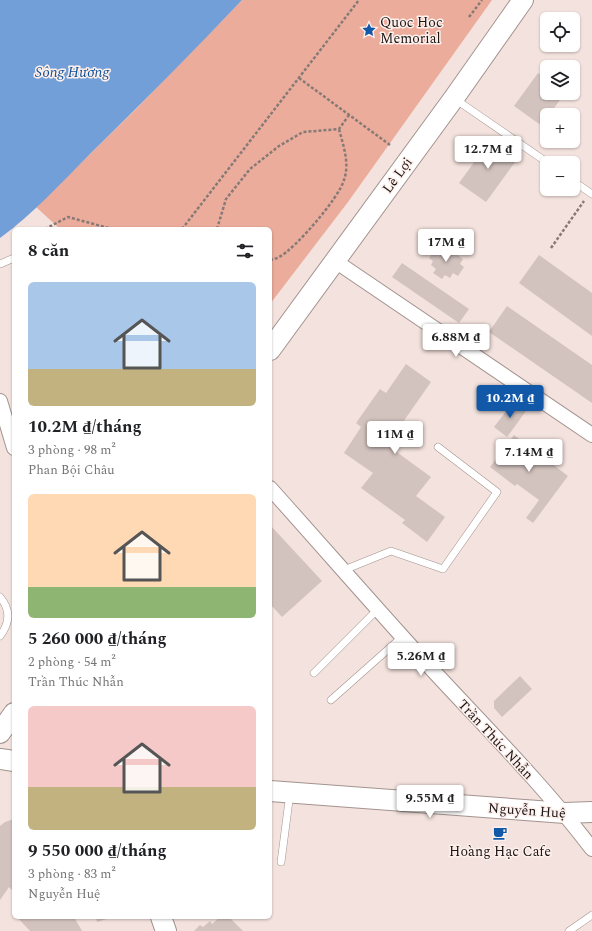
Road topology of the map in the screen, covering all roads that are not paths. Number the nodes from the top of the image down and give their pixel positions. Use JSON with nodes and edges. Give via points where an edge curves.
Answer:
{"nodes":[{"id":1,"x":524,"y":0,"type":"edge"},
{"id":2,"x":454,"y":98,"type":"junction"},
{"id":3,"x":540,"y":157,"type":"edge"},
{"id":4,"x":580,"y":186,"type":"edge"},
{"id":5,"x":591,"y":193,"type":"edge"},
{"id":6,"x":12,"y":259,"type":"edge"},
{"id":7,"x":335,"y":261,"type":"junction"},
{"id":8,"x":0,"y":264,"type":"edge"},
{"id":9,"x":272,"y":347,"type":"edge"},
{"id":10,"x":0,"y":401,"type":"edge"},
{"id":11,"x":592,"y":434,"type":"edge"},
{"id":12,"x":12,"y":441,"type":"edge"},
{"id":13,"x":438,"y":447,"type":"dead end"},
{"id":14,"x":272,"y":490,"type":"edge"},
{"id":15,"x":344,"y":570,"type":"junction"},
{"id":16,"x":0,"y":597,"type":"edge"},
{"id":17,"x":378,"y":609,"type":"junction"},
{"id":18,"x":11,"y":622,"type":"edge"},
{"id":19,"x":0,"y":636,"type":"edge"},
{"id":20,"x":402,"y":637,"type":"junction"},
{"id":21,"x":314,"y":673,"type":"dead end"},
{"id":22,"x":331,"y":700,"type":"dead end"},
{"id":23,"x":12,"y":716,"type":"edge"},
{"id":24,"x":0,"y":733,"type":"edge"},
{"id":25,"x":0,"y":759,"type":"edge"},
{"id":26,"x":12,"y":761,"type":"edge"},
{"id":27,"x":272,"y":791,"type":"edge"},
{"id":28,"x":290,"y":793,"type":"junction"},
{"id":29,"x":592,"y":812,"type":"edge"},
{"id":30,"x":565,"y":813,"type":"junction"},
{"id":31,"x":592,"y":849,"type":"edge"},
{"id":32,"x":281,"y":862,"type":"dead end"},
{"id":33,"x":592,"y":915,"type":"edge"},
{"id":34,"x":162,"y":919,"type":"edge"},
{"id":35,"x":166,"y":931,"type":"edge"},
{"id":36,"x":569,"y":931,"type":"edge"}],
"edges":[{"from":1,"to":2,"type":"main road","name":"Lê Lợi"},
{"from":2,"to":3,"type":"lane"},
{"from":2,"to":7,"type":"main road","name":"Lê Lợi"},
{"from":4,"to":5,"type":"lane"},
{"from":6,"to":8,"type":"lane"},
{"from":7,"to":9,"type":"main road","name":"Lê Lợi"},
{"from":7,"to":11,"type":"street"},
{"from":10,"to":12,"type":"street"},
{"from":13,"to":15,"type":"lane","via":[[497,492],[442,569],[391,551]]},
{"from":14,"to":15,"type":"street","name":"Trần Thúc Nhẫn"},
{"from":15,"to":17,"type":"street","name":"Trần Thúc Nhẫn"},
{"from":16,"to":18,"type":"lane","via":[[6,605]]},
{"from":17,"to":20,"type":"street","name":"Trần Thúc Nhẫn"},
{"from":17,"to":21,"type":"lane"},
{"from":18,"to":19,"type":"lane"},
{"from":20,"to":22,"type":"lane"},
{"from":20,"to":30,"type":"street","name":"Trần Thúc Nhẫn"},
{"from":23,"to":24,"type":"main road"},
{"from":25,"to":26,"type":"main road"},
{"from":27,"to":28,"type":"main road","name":"Nguyễn Huệ"},
{"from":28,"to":30,"type":"main road","name":"Nguyễn Huệ"},
{"from":28,"to":32,"type":"lane"},
{"from":29,"to":30,"type":"main road","name":"Nguyễn Huệ"},
{"from":30,"to":31,"type":"street","name":"Trần Thúc Nhẫn"},
{"from":33,"to":36,"type":"lane"},
{"from":34,"to":35,"type":"main road"}]}
